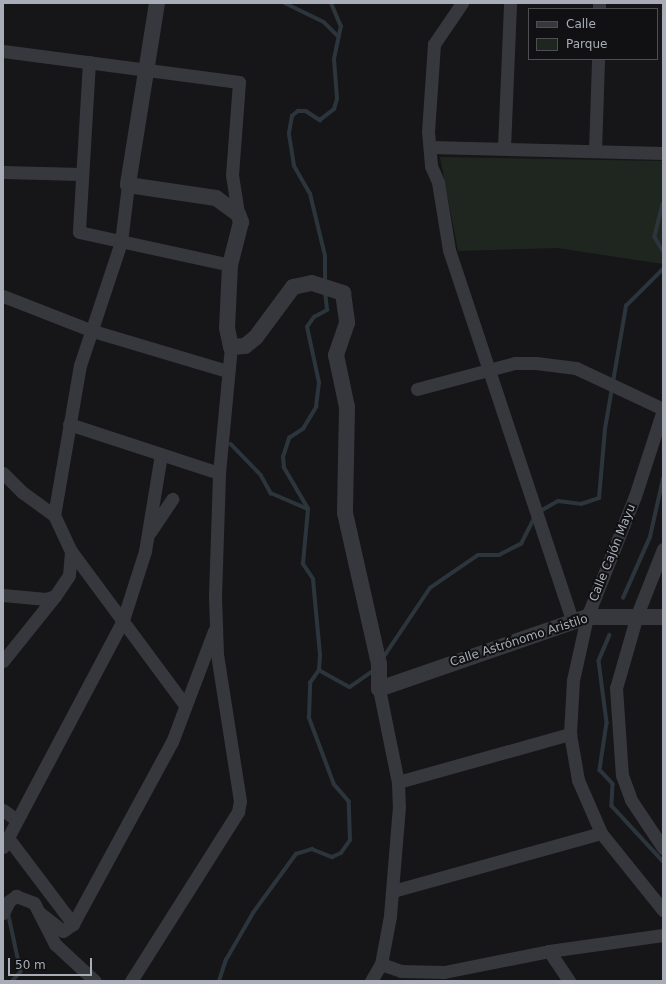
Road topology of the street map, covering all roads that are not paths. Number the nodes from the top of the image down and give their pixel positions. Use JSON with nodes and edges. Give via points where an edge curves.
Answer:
{"nodes":[{"id":1,"x":157,"y":3,"type":"edge"},
{"id":2,"x":462,"y":3,"type":"edge"},
{"id":3,"x":510,"y":3,"type":"edge"},
{"id":4,"x":3,"y":51,"type":"edge"},
{"id":5,"x":598,"y":60,"type":"edge"},
{"id":6,"x":89,"y":62,"type":"junction"},
{"id":7,"x":148,"y":70,"type":"junction"},
{"id":8,"x":431,"y":147,"type":"junction"},
{"id":9,"x":504,"y":148,"type":"junction"},
{"id":10,"x":595,"y":151,"type":"junction"},
{"id":11,"x":663,"y":153,"type":"edge"},
{"id":12,"x":3,"y":172,"type":"edge"},
{"id":13,"x":81,"y":174,"type":"junction"},
{"id":14,"x":128,"y":185,"type":"junction"},
{"id":15,"x":238,"y":214,"type":"junction"},
{"id":16,"x":121,"y":242,"type":"junction"},
{"id":17,"x":230,"y":265,"type":"junction"},
{"id":18,"x":3,"y":296,"type":"edge"},
{"id":19,"x":93,"y":331,"type":"junction"},
{"id":20,"x":231,"y":347,"type":"junction"},
{"id":21,"x":490,"y":369,"type":"junction"},
{"id":22,"x":227,"y":371,"type":"junction"},
{"id":23,"x":417,"y":389,"type":"dead end"},
{"id":24,"x":663,"y":409,"type":"edge"},
{"id":25,"x":69,"y":424,"type":"junction"},
{"id":26,"x":161,"y":454,"type":"junction"},
{"id":27,"x":3,"y":473,"type":"edge"},
{"id":28,"x":219,"y":473,"type":"junction"},
{"id":29,"x":172,"y":499,"type":"dead end"},
{"id":30,"x":54,"y":515,"type":"junction"},
{"id":31,"x":148,"y":535,"type":"junction"},
{"id":32,"x":663,"y":550,"type":"edge"},
{"id":33,"x":71,"y":551,"type":"junction"},
{"id":34,"x":3,"y":595,"type":"edge"},
{"id":35,"x":55,"y":596,"type":"junction"},
{"id":36,"x":637,"y":615,"type":"junction"},
{"id":37,"x":663,"y":616,"type":"edge"},
{"id":38,"x":580,"y":619,"type":"junction"},
{"id":39,"x":123,"y":620,"type":"junction"},
{"id":40,"x":216,"y":624,"type":"junction"},
{"id":41,"x":3,"y":661,"type":"edge"},
{"id":42,"x":196,"y":675,"type":"junction"},
{"id":43,"x":169,"y":681,"type":"junction"},
{"id":44,"x":379,"y":689,"type":"junction"},
{"id":45,"x":185,"y":704,"type":"junction"},
{"id":46,"x":570,"y":734,"type":"junction"},
{"id":47,"x":398,"y":782,"type":"junction"},
{"id":48,"x":3,"y":810,"type":"edge"},
{"id":49,"x":17,"y":820,"type":"junction"},
{"id":50,"x":601,"y":833,"type":"junction"},
{"id":51,"x":5,"y":843,"type":"edge"},
{"id":52,"x":663,"y":848,"type":"edge"},
{"id":53,"x":393,"y":892,"type":"junction"},
{"id":54,"x":663,"y":910,"type":"edge"},
{"id":55,"x":3,"y":913,"type":"edge"},
{"id":56,"x":40,"y":913,"type":"junction"},
{"id":57,"x":73,"y":924,"type":"junction"},
{"id":58,"x":663,"y":935,"type":"edge"},
{"id":59,"x":549,"y":951,"type":"junction"},
{"id":60,"x":381,"y":964,"type":"junction"},
{"id":61,"x":447,"y":977,"type":"edge"},
{"id":62,"x":94,"y":981,"type":"edge"},
{"id":63,"x":131,"y":981,"type":"edge"},
{"id":64,"x":371,"y":981,"type":"edge"},
{"id":65,"x":569,"y":981,"type":"edge"}],
"edges":[{"from":1,"to":7,"type":"street"},
{"from":2,"to":8,"type":"street","via":[[434,44],[429,116]]},
{"from":3,"to":9,"type":"street"},
{"from":4,"to":6,"type":"street"},
{"from":5,"to":10,"type":"street"},
{"from":6,"to":7,"type":"street"},
{"from":6,"to":13,"type":"street"},
{"from":7,"to":14,"type":"street"},
{"from":7,"to":15,"type":"street","via":[[240,82],[232,175],[232,193]]},
{"from":8,"to":9,"type":"street"},
{"from":8,"to":21,"type":"street","via":[[431,166],[438,182],[449,250]]},
{"from":9,"to":10,"type":"street"},
{"from":10,"to":11,"type":"street"},
{"from":12,"to":13,"type":"street"},
{"from":13,"to":16,"type":"street","via":[[79,232]]},
{"from":14,"to":15,"type":"street","via":[[216,198]]},
{"from":14,"to":16,"type":"street"},
{"from":15,"to":17,"type":"street","via":[[240,234]]},
{"from":16,"to":17,"type":"street"},
{"from":16,"to":19,"type":"street"},
{"from":17,"to":20,"type":"street","via":[[227,328]]},
{"from":18,"to":19,"type":"street"},
{"from":19,"to":22,"type":"street"},
{"from":19,"to":25,"type":"street","via":[[80,365]]},
{"from":20,"to":22,"type":"street"},
{"from":20,"to":44,"type":"street","via":[[245,346],[256,337],[293,287],[312,283],[343,293],[347,322],[336,355],[347,407],[345,513],[379,664]]},
{"from":21,"to":23,"type":"street"},
{"from":21,"to":24,"type":"street","via":[[536,363],[576,368]]},
{"from":21,"to":38,"type":"street"},
{"from":22,"to":28,"type":"street"},
{"from":24,"to":38,"type":"street","name":"Calle Cajón Mayu","via":[[635,496]]},
{"from":25,"to":26,"type":"street"},
{"from":25,"to":30,"type":"street","via":[[66,463]]},
{"from":26,"to":28,"type":"street"},
{"from":26,"to":31,"type":"street"},
{"from":27,"to":30,"type":"street","via":[[22,492]]},
{"from":28,"to":40,"type":"street"},
{"from":29,"to":31,"type":"street"},
{"from":30,"to":33,"type":"street"},
{"from":31,"to":39,"type":"street"},
{"from":32,"to":36,"type":"street"},
{"from":33,"to":35,"type":"street","via":[[69,575]]},
{"from":33,"to":39,"type":"street"},
{"from":34,"to":35,"type":"street","via":[[46,599]]},
{"from":35,"to":41,"type":"street"},
{"from":36,"to":37,"type":"street","name":"Calle Astrónomo Aristilo"},
{"from":36,"to":38,"type":"street","name":"Calle Astrónomo Aristilo"},
{"from":36,"to":52,"type":"street","via":[[616,688],[621,768],[631,800]]},
{"from":38,"to":44,"type":"street","name":"Calle Astrónomo Aristilo"},
{"from":38,"to":46,"type":"street","name":"Calle Cajón Mayu"},
{"from":39,"to":43,"type":"street"},
{"from":39,"to":49,"type":"street"},
{"from":40,"to":42,"type":"street"},
{"from":40,"to":63,"type":"street","via":[[223,702],[240,801],[235,816]]},
{"from":42,"to":43,"type":"street","via":[[179,685]]},
{"from":42,"to":45,"type":"street"},
{"from":43,"to":45,"type":"street"},
{"from":44,"to":47,"type":"street"},
{"from":45,"to":57,"type":"street","via":[[172,742]]},
{"from":46,"to":47,"type":"street"},
{"from":46,"to":50,"type":"street","name":"Calle Cajón Mayu","via":[[578,780]]},
{"from":47,"to":53,"type":"street"},
{"from":48,"to":49,"type":"street"},
{"from":49,"to":51,"type":"street"},
{"from":50,"to":53,"type":"street"},
{"from":50,"to":54,"type":"street","name":"Calle Cajón Mayu"},
{"from":51,"to":57,"type":"street"},
{"from":53,"to":60,"type":"street"},
{"from":55,"to":56,"type":"street","via":[[9,901],[16,896],[34,903]]},
{"from":56,"to":57,"type":"street","via":[[63,931]]},
{"from":56,"to":62,"type":"street","via":[[55,944]]},
{"from":58,"to":59,"type":"street"},
{"from":59,"to":61,"type":"street"},
{"from":59,"to":65,"type":"street"},
{"from":60,"to":61,"type":"street","via":[[401,971]]},
{"from":60,"to":64,"type":"street"}]}
